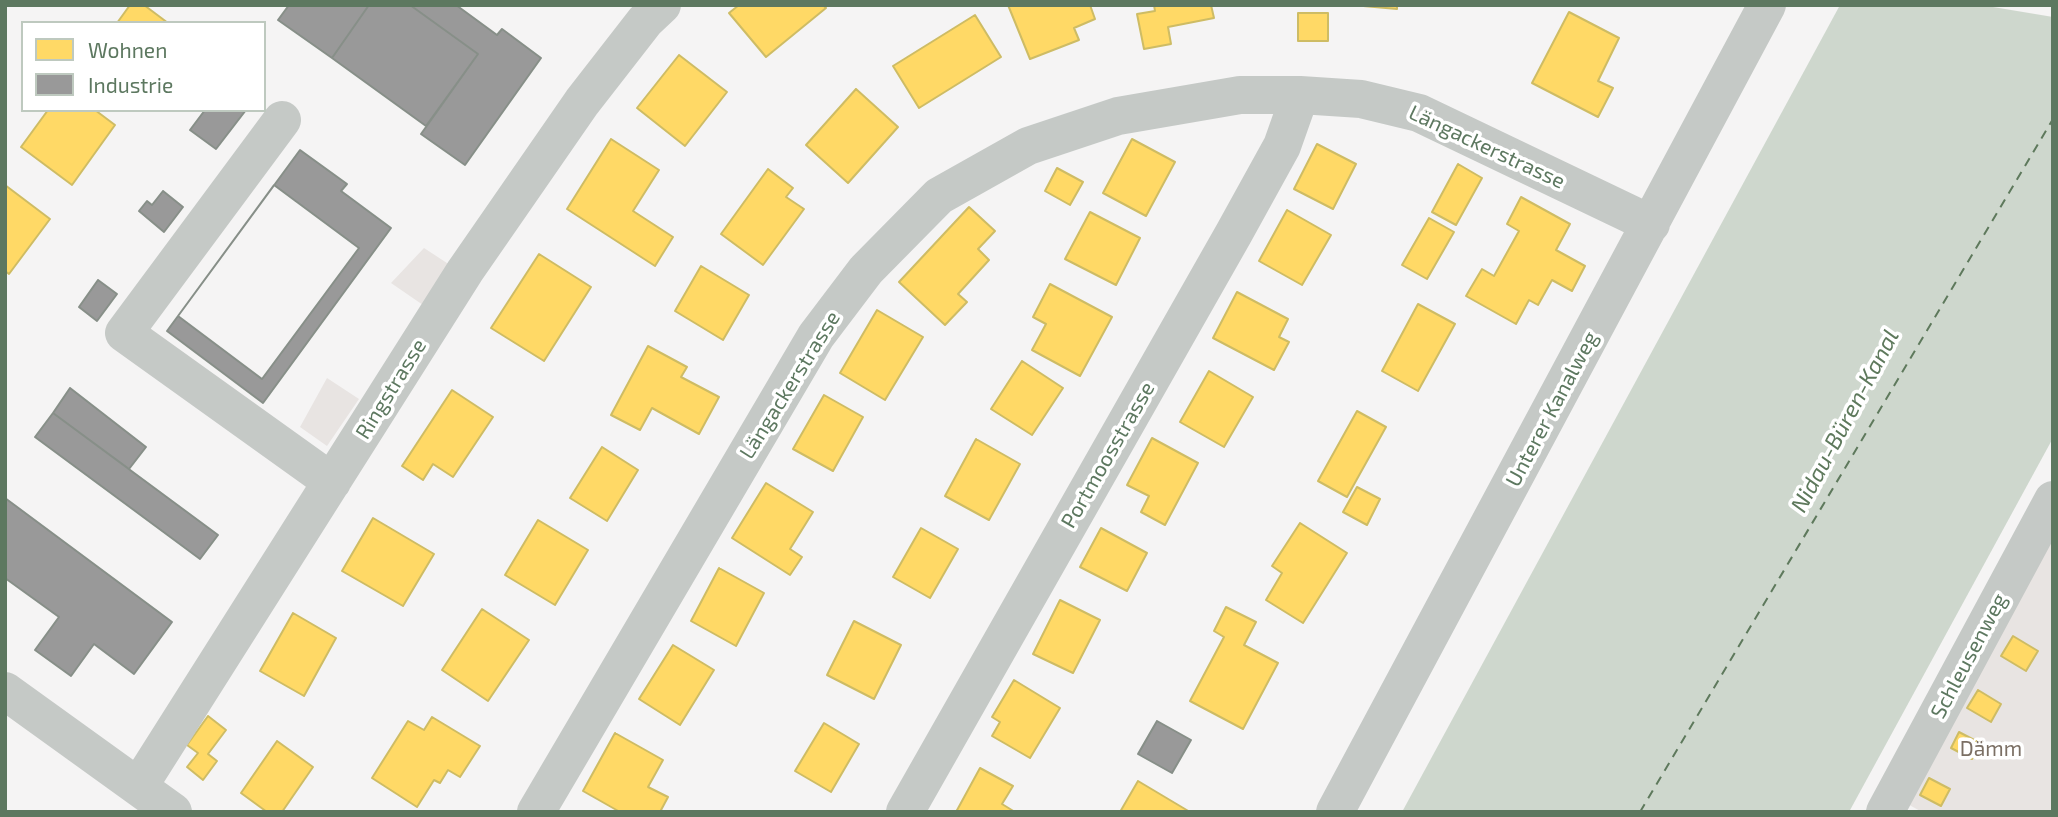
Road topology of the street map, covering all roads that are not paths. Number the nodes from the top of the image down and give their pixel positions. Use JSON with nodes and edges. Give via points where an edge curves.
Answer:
{"nodes":[{"id":1,"x":662,"y":5,"type":"edge"},
{"id":2,"x":1767,"y":5,"type":"edge"},
{"id":3,"x":1300,"y":95,"type":"junction"},
{"id":4,"x":282,"y":120,"type":"dead end"},
{"id":5,"x":1651,"y":224,"type":"junction"},
{"id":6,"x":332,"y":482,"type":"junction"},
{"id":7,"x":2053,"y":500,"type":"edge"},
{"id":8,"x":5,"y":691,"type":"edge"},
{"id":9,"x":139,"y":786,"type":"junction"},
{"id":10,"x":173,"y":812,"type":"edge"},
{"id":11,"x":537,"y":812,"type":"edge"},
{"id":12,"x":905,"y":812,"type":"edge"},
{"id":13,"x":1335,"y":812,"type":"edge"},
{"id":14,"x":1885,"y":812,"type":"edge"}],
"edges":[{"from":1,"to":6,"type":"street","name":"Ringstrasse","via":[[645,20],[582,102],[481,248]]},
{"from":2,"to":5,"type":"street","name":"Unterer Kanalweg"},
{"from":3,"to":5,"type":"street","name":"Längackerstrasse","via":[[1361,99],[1419,113]]},
{"from":3,"to":11,"type":"street","name":"Längackerstrasse","via":[[1240,95],[1118,116],[1028,146],[939,197],[866,270],[816,336]]},
{"from":3,"to":12,"type":"street","name":"Portmoosstrasse","via":[[1282,146]]},
{"from":4,"to":6,"type":"street","via":[[124,333]]},
{"from":5,"to":13,"type":"street","name":"Unterer Kanalweg"},
{"from":6,"to":9,"type":"street","name":"Ringstrasse"},
{"from":7,"to":14,"type":"street","name":"Schleusenweg"},
{"from":8,"to":9,"type":"street"},
{"from":9,"to":10,"type":"street"}]}
